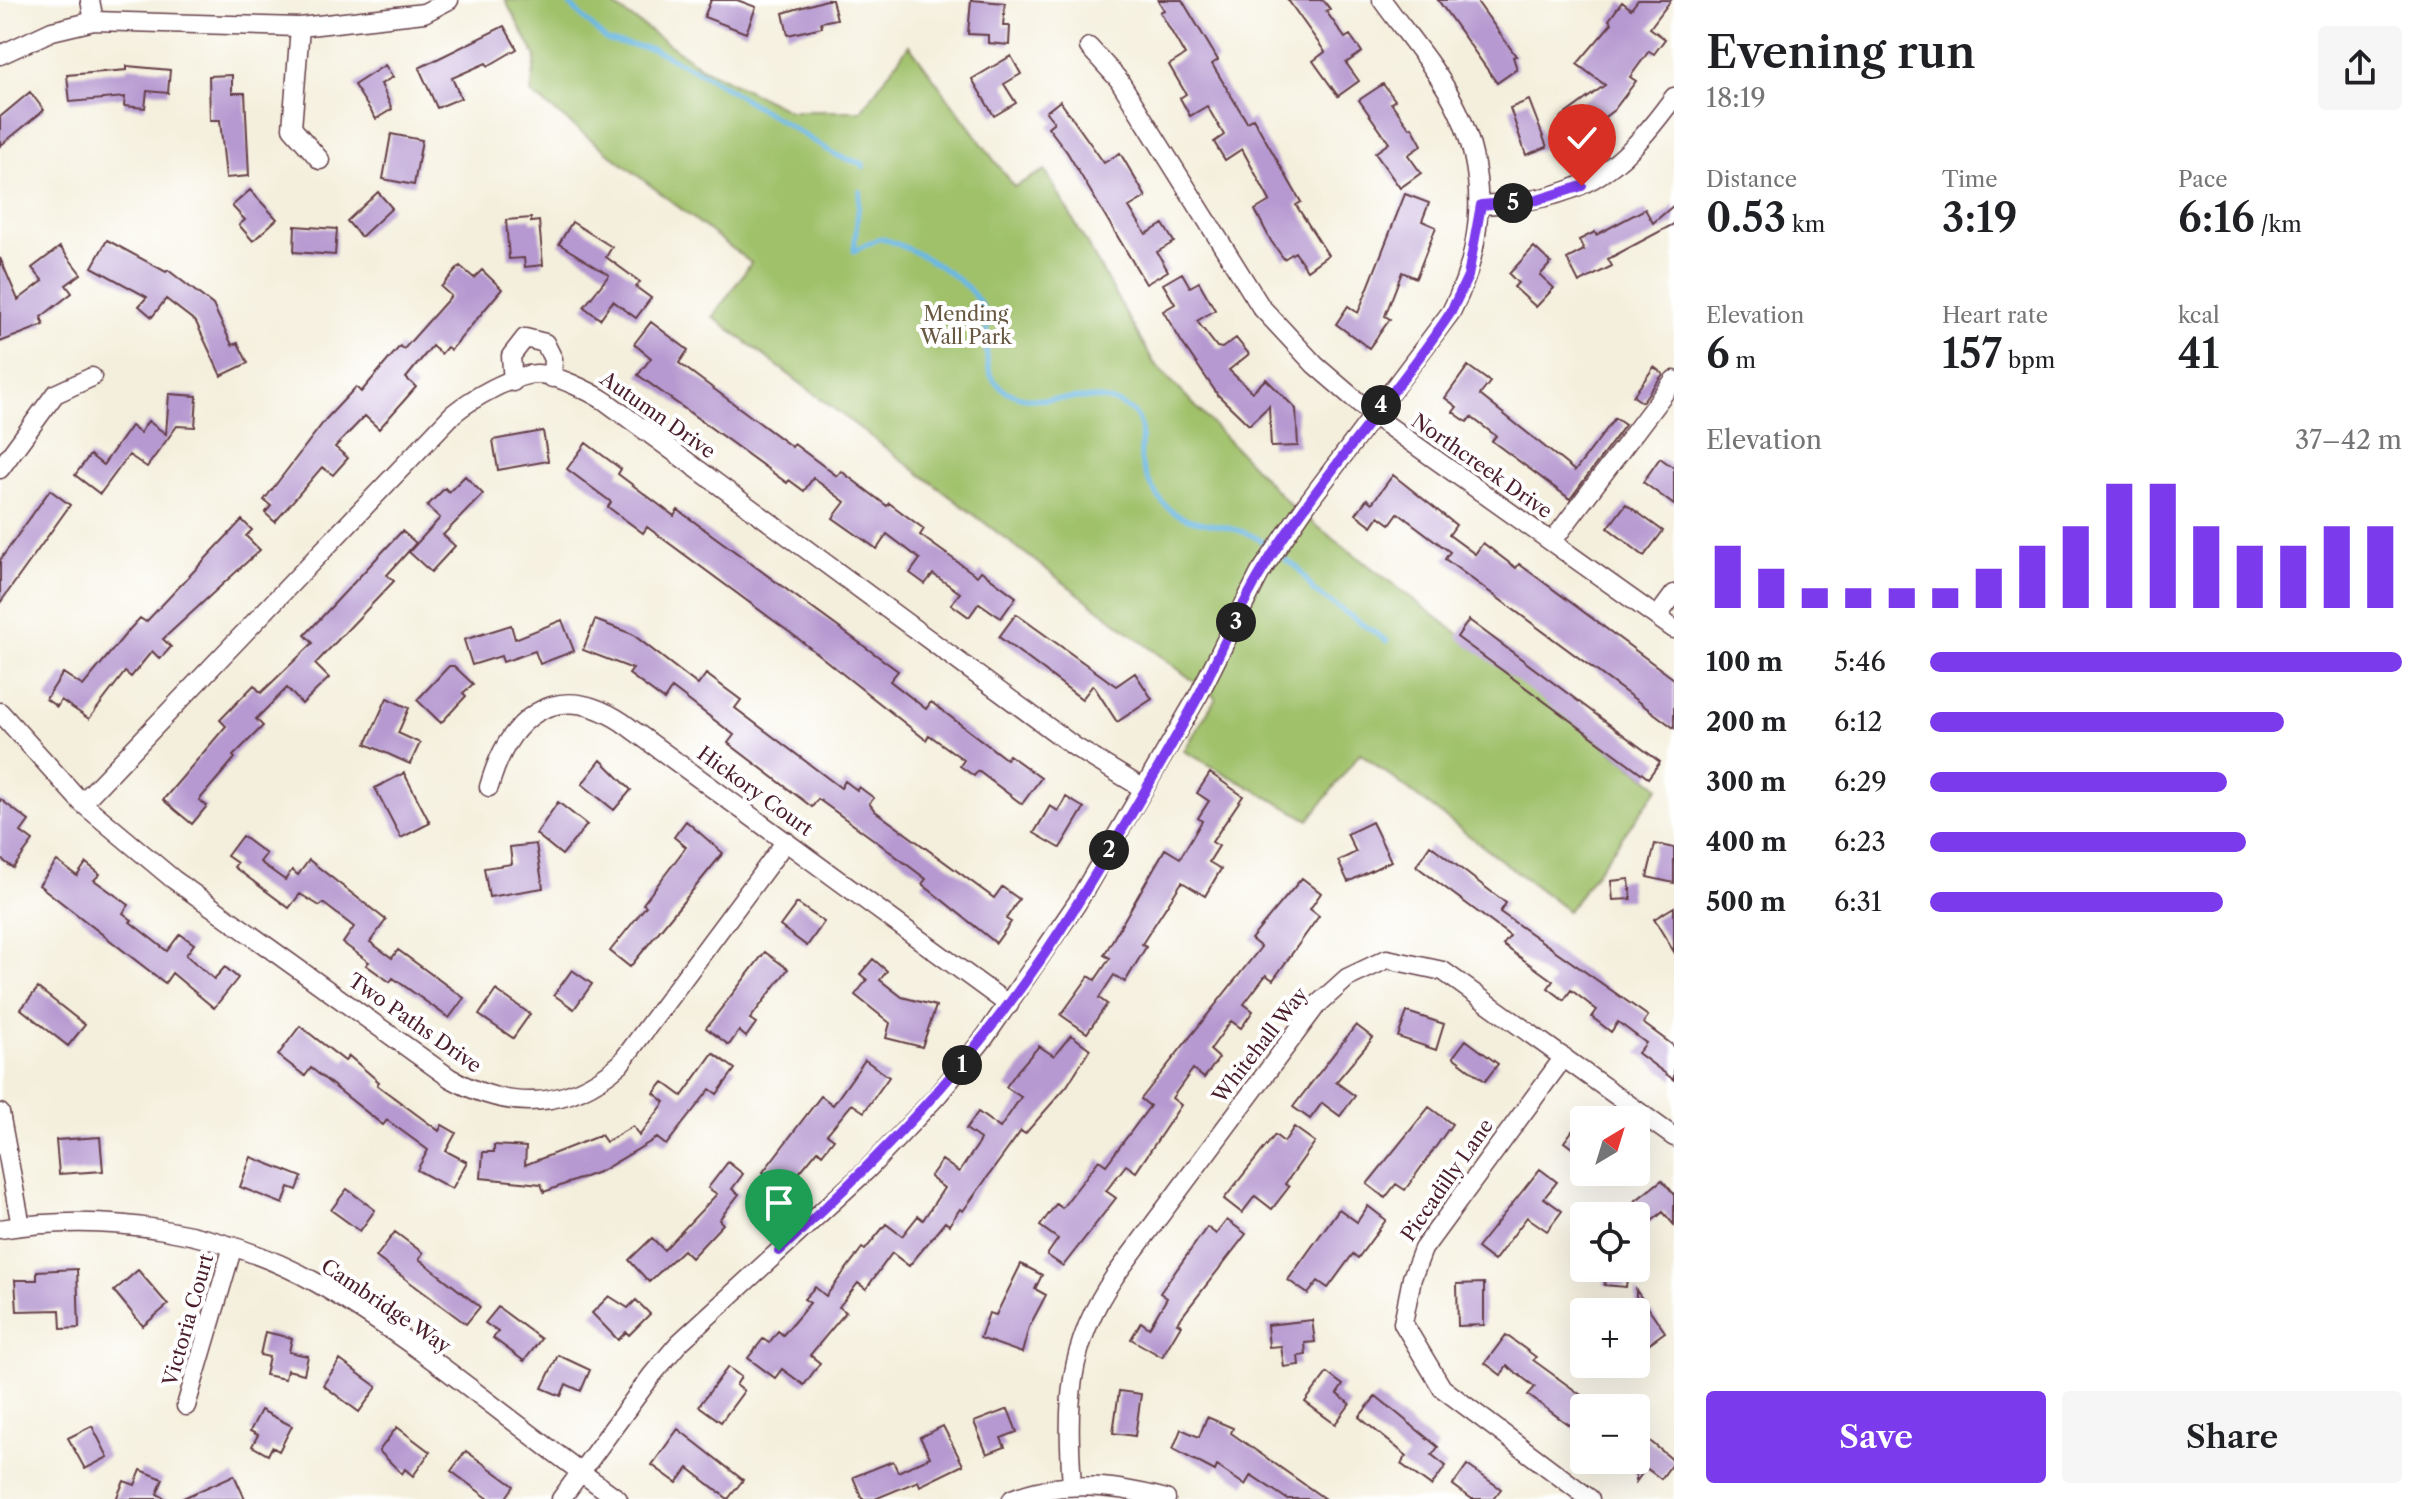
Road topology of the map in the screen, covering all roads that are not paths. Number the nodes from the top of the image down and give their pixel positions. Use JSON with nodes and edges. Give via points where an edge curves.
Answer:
{"nodes":[{"id":1,"x":90,"y":0,"type":"edge"},
{"id":2,"x":449,"y":0,"type":"edge"},
{"id":3,"x":1382,"y":0,"type":"edge"},
{"id":4,"x":94,"y":21,"type":"junction"},
{"id":5,"x":300,"y":27,"type":"junction"},
{"id":6,"x":1089,"y":47,"type":"dead end"},
{"id":7,"x":0,"y":55,"type":"edge"},
{"id":8,"x":1674,"y":97,"type":"edge"},
{"id":9,"x":320,"y":160,"type":"dead end"},
{"id":10,"x":1481,"y":205,"type":"junction"},
{"id":11,"x":92,"y":377,"type":"dead end"},
{"id":12,"x":552,"y":378,"type":"junction"},
{"id":13,"x":1674,"y":380,"type":"edge"},
{"id":14,"x":513,"y":382,"type":"junction"},
{"id":15,"x":1373,"y":415,"type":"junction"},
{"id":16,"x":0,"y":469,"type":"edge"},
{"id":17,"x":1552,"y":542,"type":"junction"},
{"id":18,"x":1674,"y":594,"type":"edge"},
{"id":19,"x":1657,"y":617,"type":"junction"},
{"id":20,"x":1674,"y":629,"type":"edge"},
{"id":21,"x":0,"y":712,"type":"edge"},
{"id":22,"x":489,"y":787,"type":"dead end"},
{"id":23,"x":1144,"y":789,"type":"junction"},
{"id":24,"x":82,"y":803,"type":"junction"},
{"id":25,"x":786,"y":841,"type":"junction"},
{"id":26,"x":1009,"y":1005,"type":"junction"},
{"id":27,"x":1564,"y":1057,"type":"junction"},
{"id":28,"x":0,"y":1113,"type":"edge"},
{"id":29,"x":1674,"y":1137,"type":"edge"},
{"id":30,"x":21,"y":1226,"type":"junction"},
{"id":31,"x":0,"y":1229,"type":"edge"},
{"id":32,"x":233,"y":1246,"type":"junction"},
{"id":33,"x":186,"y":1406,"type":"dead end"},
{"id":34,"x":580,"y":1472,"type":"junction"},
{"id":35,"x":1072,"y":1487,"type":"junction"},
{"id":36,"x":561,"y":1499,"type":"edge"},
{"id":37,"x":618,"y":1499,"type":"edge"},
{"id":38,"x":1012,"y":1499,"type":"edge"},
{"id":39,"x":1166,"y":1499,"type":"edge"},
{"id":40,"x":1590,"y":1499,"type":"edge"}],
"edges":[{"from":1,"to":4,"type":"street"},
{"from":2,"to":5,"type":"street","via":[[424,13]]},
{"from":3,"to":10,"type":"street","via":[[1458,111],[1471,143]]},
{"from":4,"to":5,"type":"street"},
{"from":4,"to":7,"type":"street","via":[[32,37]]},
{"from":5,"to":9,"type":"street","via":[[292,128]]},
{"from":6,"to":15,"type":"street","name":"Northcreek Drive","via":[[1119,80],[1261,307],[1315,365]]},
{"from":8,"to":10,"type":"street","via":[[1633,149],[1601,176],[1559,195]]},
{"from":10,"to":15,"type":"street","via":[[1468,276],[1456,303]]},
{"from":11,"to":16,"type":"street","via":[[55,394]]},
{"from":12,"to":14,"type":"street","name":"Autumn Drive","via":[[537,373]]},
{"from":12,"to":14,"type":"street","via":[[553,359],[545,343],[525,338],[511,356]]},
{"from":12,"to":23,"type":"street","name":"Autumn Drive","via":[[605,401],[1075,747]]},
{"from":13,"to":17,"type":"street"},
{"from":14,"to":24,"type":"street","name":"Autumn Drive","via":[[473,398],[453,414]]},
{"from":15,"to":17,"type":"street","name":"Northcreek Drive"},
{"from":15,"to":23,"type":"street","via":[[1260,573]]},
{"from":17,"to":19,"type":"street","name":"Northcreek Drive"},
{"from":18,"to":19,"type":"street"},
{"from":19,"to":20,"type":"street","name":"Northcreek Drive"},
{"from":21,"to":24,"type":"street","name":"Two Paths Drive"},
{"from":22,"to":25,"type":"street","name":"Hickory Court","via":[[504,744],[521,723],[546,708],[588,706],[622,722]]},
{"from":23,"to":26,"type":"street"},
{"from":24,"to":25,"type":"street","name":"Two Paths Drive","via":[[173,879],[450,1078],[495,1099],[520,1101],[590,1086],[620,1064]]},
{"from":25,"to":26,"type":"street","name":"Hickory Court"},
{"from":26,"to":34,"type":"street","via":[[886,1150],[701,1320],[652,1375]]},
{"from":27,"to":29,"type":"street","name":"Whitehall Way"},
{"from":27,"to":35,"type":"street","name":"Whitehall Way","via":[[1443,971],[1419,964],[1387,959],[1347,978],[1327,995],[1093,1311],[1078,1347],[1070,1388]]},
{"from":27,"to":40,"type":"street","name":"Piccadilly Lane","via":[[1423,1249],[1403,1323],[1442,1388]]},
{"from":28,"to":30,"type":"street"},
{"from":30,"to":31,"type":"street","name":"Cambridge Way"},
{"from":30,"to":32,"type":"street","name":"Cambridge Way","via":[[149,1225]]},
{"from":32,"to":33,"type":"street","name":"Victoria Court"},
{"from":32,"to":34,"type":"street","name":"Cambridge Way","via":[[316,1283]]},
{"from":34,"to":36,"type":"street"},
{"from":34,"to":37,"type":"street","name":"Cambridge Way"},
{"from":35,"to":38,"type":"street"},
{"from":35,"to":39,"type":"street","via":[[1103,1486]]}]}
